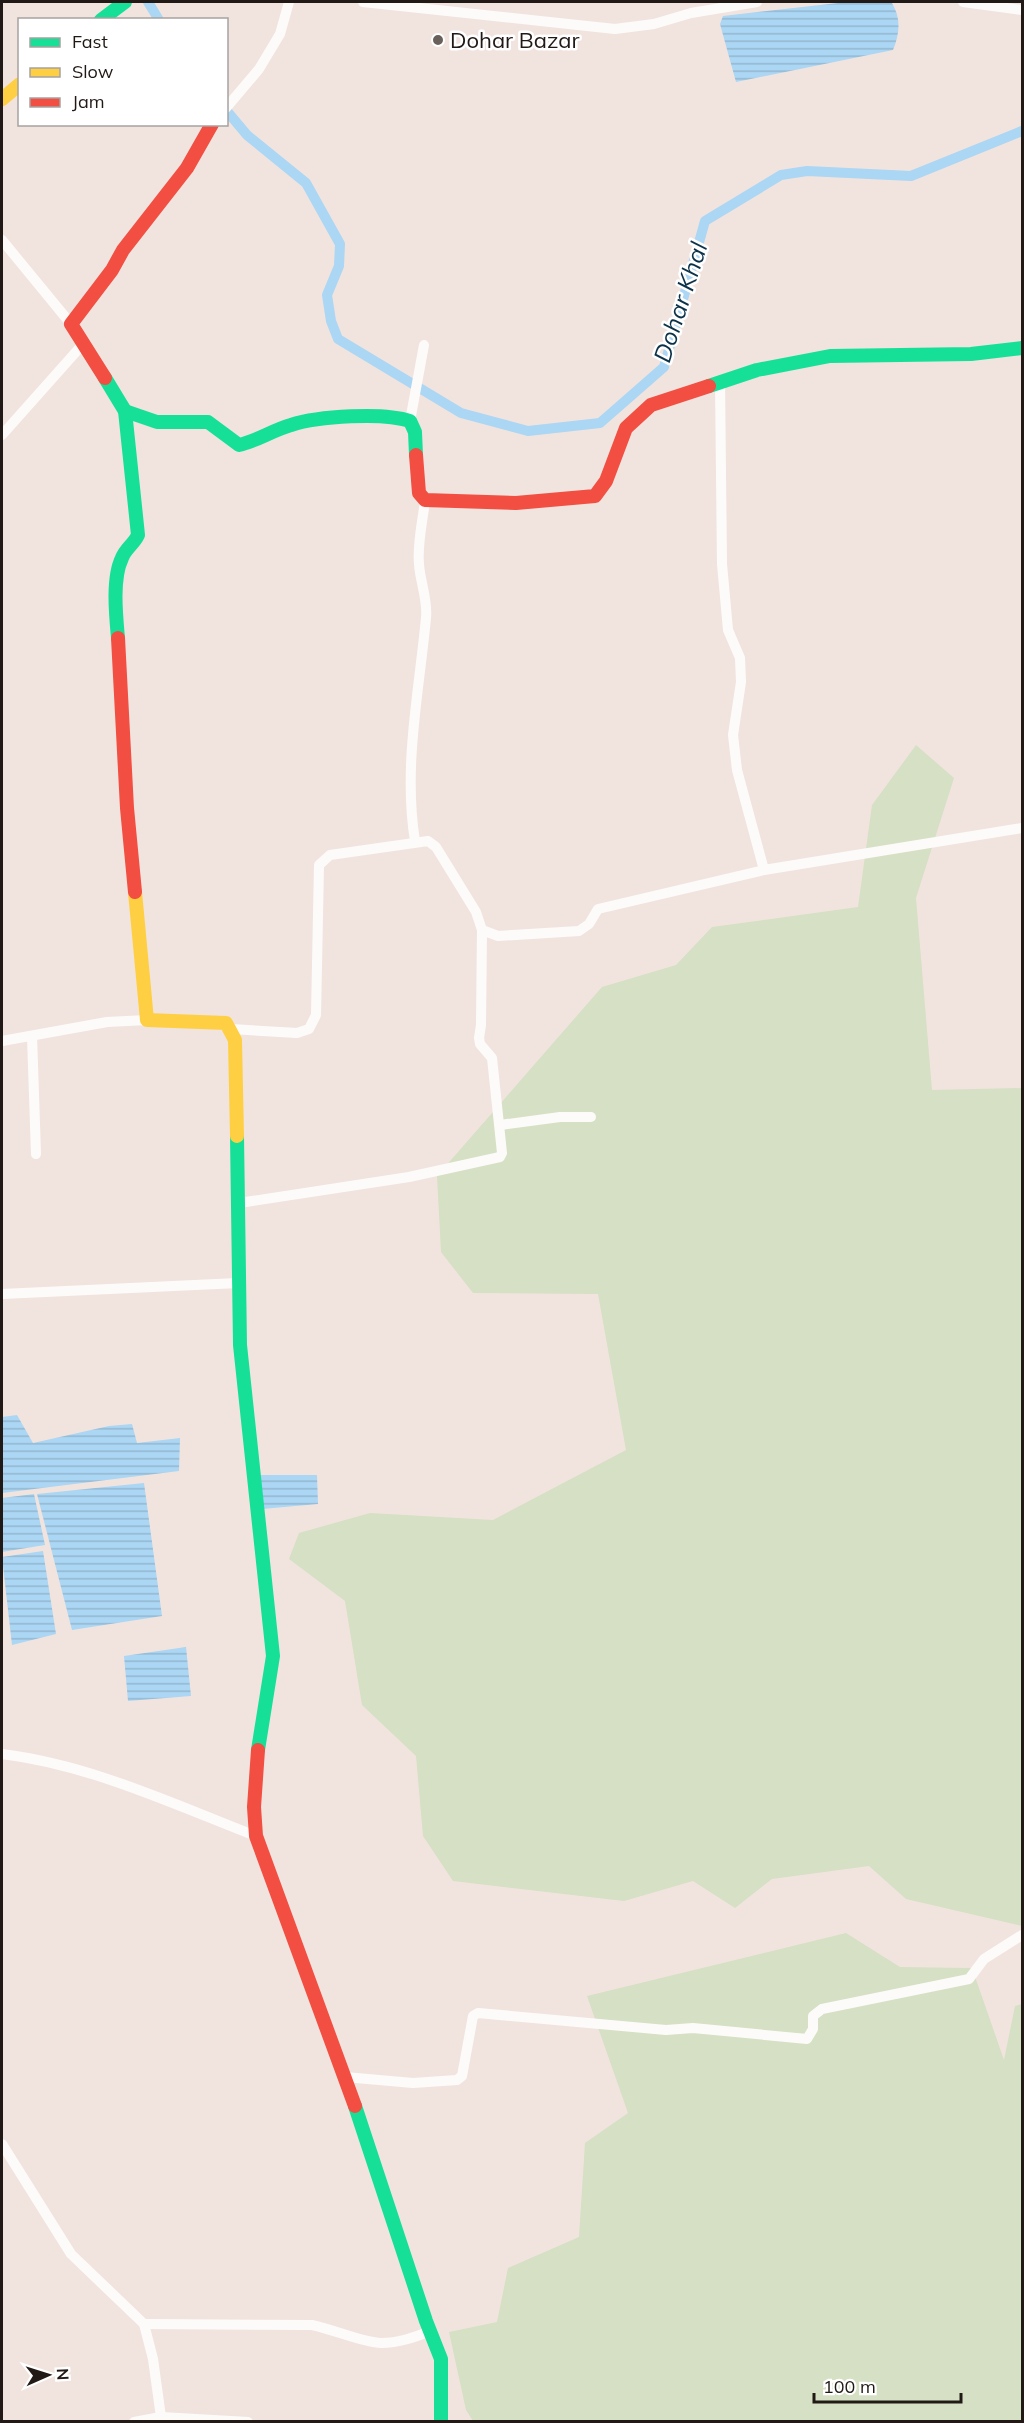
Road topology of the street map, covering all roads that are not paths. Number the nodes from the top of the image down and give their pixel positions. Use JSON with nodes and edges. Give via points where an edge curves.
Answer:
{"nodes":[{"id":1,"x":289,"y":2,"type":"edge"},
{"id":2,"x":363,"y":2,"type":"edge"},
{"id":3,"x":757,"y":2,"type":"edge"},
{"id":4,"x":963,"y":2,"type":"edge"},
{"id":5,"x":122,"y":4,"type":"edge"},
{"id":6,"x":1023,"y":10,"type":"edge"},
{"id":7,"x":104,"y":18,"type":"edge"},
{"id":8,"x":18,"y":86,"type":"edge"},
{"id":9,"x":2,"y":99,"type":"edge"},
{"id":10,"x":228,"y":106,"type":"edge"},
{"id":11,"x":210,"y":127,"type":"edge"},
{"id":12,"x":2,"y":240,"type":"edge"},
{"id":13,"x":71,"y":324,"type":"junction"},
{"id":14,"x":83,"y":344,"type":"junction"},
{"id":15,"x":424,"y":345,"type":"dead end"},
{"id":16,"x":1023,"y":348,"type":"edge"},
{"id":17,"x":720,"y":382,"type":"junction"},
{"id":18,"x":125,"y":411,"type":"junction"},
{"id":19,"x":410,"y":421,"type":"junction"},
{"id":20,"x":2,"y":435,"type":"edge"},
{"id":21,"x":425,"y":500,"type":"junction"},
{"id":22,"x":1023,"y":828,"type":"edge"},
{"id":23,"x":415,"y":841,"type":"junction"},
{"id":24,"x":764,"y":870,"type":"junction"},
{"id":25,"x":482,"y":930,"type":"junction"},
{"id":26,"x":147,"y":1020,"type":"junction"},
{"id":27,"x":231,"y":1029,"type":"junction"},
{"id":28,"x":32,"y":1036,"type":"junction"},
{"id":29,"x":2,"y":1041,"type":"edge"},
{"id":30,"x":591,"y":1117,"type":"dead end"},
{"id":31,"x":500,"y":1125,"type":"junction"},
{"id":32,"x":36,"y":1154,"type":"dead end"},
{"id":33,"x":239,"y":1203,"type":"junction"},
{"id":34,"x":238,"y":1283,"type":"junction"},
{"id":35,"x":2,"y":1294,"type":"edge"},
{"id":36,"x":2,"y":1754,"type":"edge"},
{"id":37,"x":256,"y":1836,"type":"junction"},
{"id":38,"x":1023,"y":1935,"type":"edge"},
{"id":39,"x":345,"y":2077,"type":"junction"},
{"id":40,"x":2,"y":2144,"type":"edge"},
{"id":41,"x":144,"y":2324,"type":"junction"},
{"id":42,"x":431,"y":2331,"type":"junction"},
{"id":43,"x":161,"y":2417,"type":"junction"},
{"id":44,"x":134,"y":2421,"type":"edge"},
{"id":45,"x":248,"y":2421,"type":"edge"},
{"id":46,"x":441,"y":2421,"type":"edge"}],
"edges":[{"from":1,"to":10,"type":"street","via":[[280,34]]},
{"from":2,"to":3,"type":"street","via":[[615,29]]},
{"from":4,"to":6,"type":"street"},
{"from":5,"to":7,"type":"street"},
{"from":8,"to":9,"type":"street"},
{"from":11,"to":13,"type":"street","via":[[187,168],[123,249]]},
{"from":12,"to":13,"type":"street"},
{"from":13,"to":14,"type":"street"},
{"from":14,"to":18,"type":"street"},
{"from":14,"to":20,"type":"street"},
{"from":15,"to":19,"type":"street"},
{"from":16,"to":17,"type":"street","via":[[971,354],[830,356],[757,370]]},
{"from":17,"to":21,"type":"street","via":[[651,405],[637,416],[626,428],[606,481],[595,496],[516,503]]},
{"from":17,"to":24,"type":"street","via":[[722,564],[728,630],[740,658],[741,682],[733,735],[737,770]]},
{"from":18,"to":19,"type":"street","via":[[157,422],[208,422],[239,444],[303,421],[396,416]]},
{"from":18,"to":26,"type":"street","via":[[138,535],[119,564],[116,608],[127,808]]},
{"from":19,"to":21,"type":"street","via":[[415,432],[419,493]]},
{"from":21,"to":23,"type":"street","via":[[418,561],[426,615],[411,761]]},
{"from":22,"to":24,"type":"street"},
{"from":23,"to":25,"type":"street","via":[[428,841],[436,847],[476,912]]},
{"from":23,"to":27,"type":"street","via":[[330,855],[319,865],[316,1015],[309,1029],[297,1033]]},
{"from":24,"to":25,"type":"street","via":[[598,909],[579,931],[498,936]]},
{"from":25,"to":31,"type":"street","via":[[478,1038],[492,1058]]},
{"from":26,"to":27,"type":"street","via":[[226,1023]]},
{"from":26,"to":28,"type":"street","via":[[107,1022]]},
{"from":27,"to":33,"type":"street","via":[[235,1040]]},
{"from":28,"to":29,"type":"street"},
{"from":28,"to":32,"type":"street"},
{"from":30,"to":31,"type":"street"},
{"from":31,"to":33,"type":"street","via":[[502,1153],[495,1159],[386,1181]]},
{"from":33,"to":34,"type":"street"},
{"from":34,"to":35,"type":"street"},
{"from":34,"to":37,"type":"street","via":[[240,1345],[273,1656],[258,1744]]},
{"from":36,"to":37,"type":"street","via":[[95,1774]]},
{"from":37,"to":39,"type":"street"},
{"from":38,"to":39,"type":"street","via":[[984,1959],[969,1979],[822,2008],[813,2016],[813,2029],[807,2039],[478,2013],[473,2016],[458,2080],[413,2083]]},
{"from":39,"to":42,"type":"street"},
{"from":40,"to":41,"type":"street","via":[[71,2254]]},
{"from":41,"to":42,"type":"street","via":[[312,2325],[379,2343],[400,2342]]},
{"from":41,"to":43,"type":"street"},
{"from":42,"to":46,"type":"street","via":[[442,2364]]},
{"from":43,"to":44,"type":"street"},
{"from":43,"to":45,"type":"street"}]}
